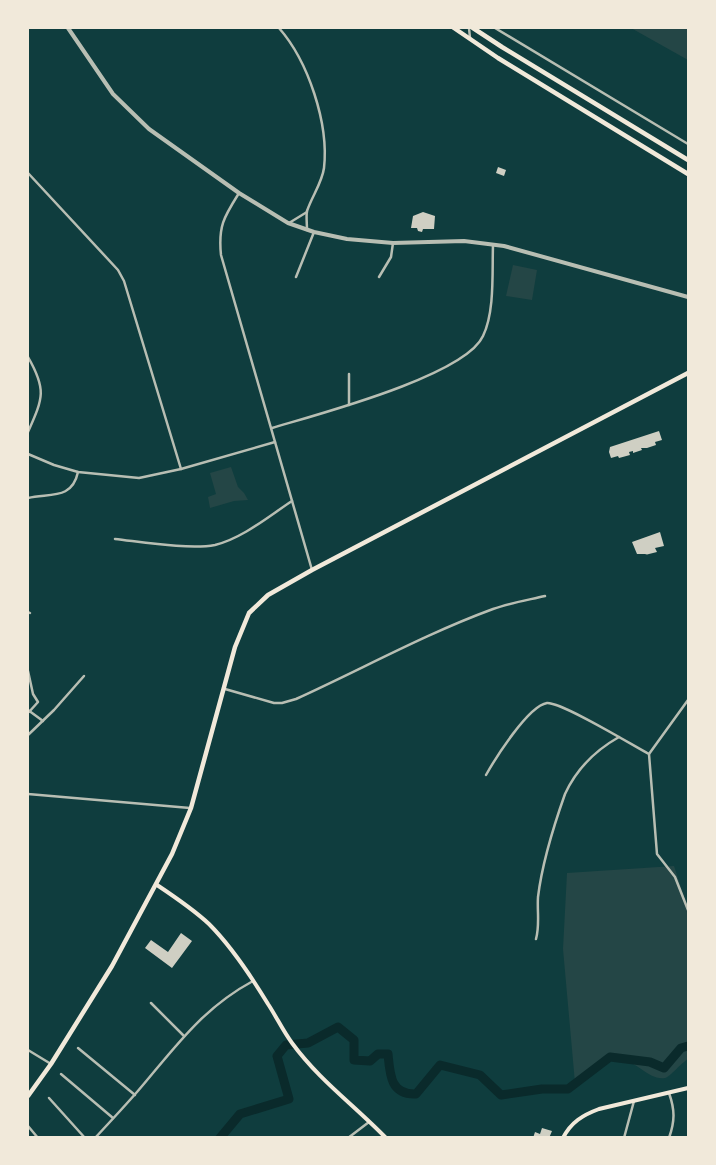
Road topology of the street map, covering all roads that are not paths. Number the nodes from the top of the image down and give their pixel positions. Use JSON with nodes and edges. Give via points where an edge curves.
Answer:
{"nodes":[{"id":1,"x":68,"y":28,"type":"edge"},
{"id":2,"x":279,"y":28,"type":"edge"},
{"id":3,"x":454,"y":28,"type":"edge"},
{"id":4,"x":471,"y":28,"type":"edge"},
{"id":5,"x":494,"y":28,"type":"edge"},
{"id":6,"x":470,"y":39,"type":"junction"},
{"id":7,"x":688,"y":144,"type":"edge"},
{"id":8,"x":688,"y":160,"type":"edge"},
{"id":9,"x":28,"y":172,"type":"edge"},
{"id":10,"x":688,"y":174,"type":"edge"},
{"id":11,"x":239,"y":193,"type":"junction"},
{"id":12,"x":306,"y":212,"type":"junction"},
{"id":13,"x":288,"y":223,"type":"junction"},
{"id":14,"x":307,"y":230,"type":"junction"},
{"id":15,"x":314,"y":232,"type":"junction"},
{"id":16,"x":393,"y":243,"type":"junction"},
{"id":17,"x":493,"y":244,"type":"junction"},
{"id":18,"x":296,"y":277,"type":"dead end"},
{"id":19,"x":379,"y":277,"type":"dead end"},
{"id":20,"x":688,"y":298,"type":"edge"},
{"id":21,"x":28,"y":357,"type":"edge"},
{"id":22,"x":349,"y":374,"type":"dead end"},
{"id":23,"x":688,"y":374,"type":"edge"},
{"id":24,"x":349,"y":405,"type":"junction"},
{"id":25,"x":272,"y":428,"type":"junction"},
{"id":26,"x":28,"y":432,"type":"edge"},
{"id":27,"x":275,"y":442,"type":"junction"},
{"id":28,"x":28,"y":454,"type":"edge"},
{"id":29,"x":181,"y":469,"type":"junction"},
{"id":30,"x":78,"y":472,"type":"junction"},
{"id":31,"x":28,"y":498,"type":"edge"},
{"id":32,"x":292,"y":500,"type":"junction"},
{"id":33,"x":115,"y":539,"type":"dead end"},
{"id":34,"x":312,"y":570,"type":"junction"},
{"id":35,"x":545,"y":596,"type":"dead end"},
{"id":36,"x":28,"y":671,"type":"edge"},
{"id":37,"x":84,"y":676,"type":"dead end"},
{"id":38,"x":223,"y":688,"type":"junction"},
{"id":39,"x":688,"y":700,"type":"edge"},
{"id":40,"x":28,"y":711,"type":"edge"},
{"id":41,"x":43,"y":721,"type":"junction"},
{"id":42,"x":28,"y":735,"type":"edge"},
{"id":43,"x":619,"y":737,"type":"junction"},
{"id":44,"x":649,"y":754,"type":"junction"},
{"id":45,"x":486,"y":775,"type":"dead end"},
{"id":46,"x":28,"y":794,"type":"edge"},
{"id":47,"x":192,"y":808,"type":"junction"},
{"id":48,"x":157,"y":885,"type":"junction"},
{"id":49,"x":688,"y":910,"type":"edge"},
{"id":50,"x":536,"y":939,"type":"dead end"},
{"id":51,"x":253,"y":981,"type":"junction"},
{"id":52,"x":151,"y":1003,"type":"dead end"},
{"id":53,"x":184,"y":1036,"type":"junction"},
{"id":54,"x":78,"y":1048,"type":"dead end"},
{"id":55,"x":28,"y":1050,"type":"edge"},
{"id":56,"x":51,"y":1064,"type":"junction"},
{"id":57,"x":61,"y":1074,"type":"dead end"},
{"id":58,"x":688,"y":1088,"type":"edge"},
{"id":59,"x":669,"y":1094,"type":"junction"},
{"id":60,"x":135,"y":1095,"type":"junction"},
{"id":61,"x":28,"y":1096,"type":"edge"},
{"id":62,"x":49,"y":1098,"type":"dead end"},
{"id":63,"x":634,"y":1101,"type":"junction"},
{"id":64,"x":113,"y":1118,"type":"junction"},
{"id":65,"x":370,"y":1121,"type":"junction"},
{"id":66,"x":28,"y":1126,"type":"edge"},
{"id":67,"x":38,"y":1138,"type":"edge"},
{"id":68,"x":85,"y":1138,"type":"edge"},
{"id":69,"x":94,"y":1138,"type":"edge"},
{"id":70,"x":348,"y":1138,"type":"edge"},
{"id":71,"x":386,"y":1138,"type":"edge"},
{"id":72,"x":562,"y":1138,"type":"edge"},
{"id":73,"x":624,"y":1138,"type":"edge"},
{"id":74,"x":669,"y":1138,"type":"edge"}],
"edges":[{"from":1,"to":11,"type":"street","via":[[113,94],[130,112]]},
{"from":2,"to":12,"type":"street","via":[[302,61],[323,130],[324,168]]},
{"from":3,"to":6,"type":"main road"},
{"from":4,"to":6,"type":"street"},
{"from":4,"to":8,"type":"main road"},
{"from":5,"to":7,"type":"street"},
{"from":6,"to":10,"type":"main road"},
{"from":9,"to":29,"type":"street","via":[[118,270]]},
{"from":11,"to":13,"type":"street"},
{"from":11,"to":25,"type":"street","via":[[221,225],[221,255]]},
{"from":12,"to":13,"type":"street"},
{"from":12,"to":14,"type":"street"},
{"from":13,"to":14,"type":"street"},
{"from":14,"to":15,"type":"street"},
{"from":15,"to":16,"type":"street"},
{"from":15,"to":18,"type":"street"},
{"from":16,"to":17,"type":"street","via":[[464,241]]},
{"from":16,"to":19,"type":"street","via":[[391,257]]},
{"from":17,"to":20,"type":"street"},
{"from":17,"to":24,"type":"street","via":[[487,325],[475,348],[403,386]]},
{"from":21,"to":26,"type":"street","via":[[41,385],[42,398]]},
{"from":22,"to":24,"type":"street"},
{"from":23,"to":34,"type":"main road"},
{"from":24,"to":25,"type":"street"},
{"from":25,"to":27,"type":"street"},
{"from":27,"to":29,"type":"street"},
{"from":27,"to":32,"type":"street"},
{"from":28,"to":30,"type":"street"},
{"from":29,"to":30,"type":"street","via":[[139,478]]},
{"from":30,"to":31,"type":"street","via":[[70,490]]},
{"from":32,"to":33,"type":"street","via":[[252,527],[217,544],[202,547]]},
{"from":32,"to":34,"type":"street"},
{"from":34,"to":38,"type":"main road","via":[[268,595],[248,613]]},
{"from":35,"to":38,"type":"street","via":[[495,609],[456,624],[282,703]]},
{"from":36,"to":40,"type":"street","via":[[38,702]]},
{"from":37,"to":41,"type":"street"},
{"from":38,"to":47,"type":"main road"},
{"from":39,"to":44,"type":"street"},
{"from":40,"to":41,"type":"street"},
{"from":41,"to":42,"type":"street"},
{"from":43,"to":44,"type":"street"},
{"from":43,"to":45,"type":"street","via":[[547,703],[535,708],[519,726]]},
{"from":43,"to":50,"type":"street","via":[[590,759],[565,794],[538,897]]},
{"from":44,"to":49,"type":"street","via":[[657,854],[675,877]]},
{"from":46,"to":47,"type":"street"},
{"from":47,"to":48,"type":"main road"},
{"from":48,"to":51,"type":"main road","via":[[210,925]]},
{"from":48,"to":56,"type":"main road","via":[[112,966]]},
{"from":51,"to":53,"type":"street","via":[[208,1011]]},
{"from":51,"to":65,"type":"main road","via":[[292,1043],[315,1072]]},
{"from":52,"to":53,"type":"street"},
{"from":53,"to":60,"type":"street"},
{"from":54,"to":60,"type":"street"},
{"from":55,"to":56,"type":"street"},
{"from":56,"to":61,"type":"main road"},
{"from":57,"to":64,"type":"street"},
{"from":58,"to":59,"type":"main road"},
{"from":59,"to":63,"type":"main road"},
{"from":59,"to":74,"type":"street","via":[[674,1120]]},
{"from":60,"to":64,"type":"street"},
{"from":62,"to":68,"type":"street"},
{"from":63,"to":72,"type":"main road","via":[[586,1114],[570,1125]]},
{"from":63,"to":73,"type":"street"},
{"from":64,"to":69,"type":"street"},
{"from":65,"to":70,"type":"street"},
{"from":65,"to":71,"type":"main road"},
{"from":66,"to":67,"type":"street"}]}
